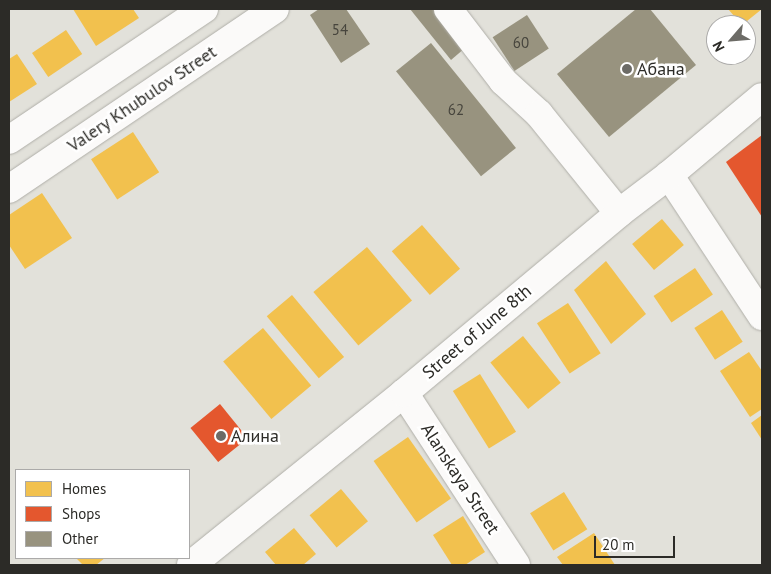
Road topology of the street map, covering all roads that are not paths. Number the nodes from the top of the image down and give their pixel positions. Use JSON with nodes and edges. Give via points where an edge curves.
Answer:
{"nodes":[{"id":1,"x":204,"y":9,"type":"edge"},
{"id":2,"x":275,"y":9,"type":"edge"},
{"id":3,"x":448,"y":9,"type":"edge"},
{"id":4,"x":762,"y":97,"type":"edge"},
{"id":5,"x":9,"y":140,"type":"edge"},
{"id":6,"x":669,"y":175,"type":"junction"},
{"id":7,"x":9,"y":189,"type":"edge"},
{"id":8,"x":619,"y":213,"type":"junction"},
{"id":9,"x":762,"y":316,"type":"edge"},
{"id":10,"x":404,"y":393,"type":"junction"},
{"id":11,"x":191,"y":565,"type":"edge"},
{"id":12,"x":516,"y":565,"type":"edge"}],
"edges":[{"from":1,"to":5,"type":"main road"},
{"from":2,"to":7,"type":"main road","name":"Valery Khubulov Street"},
{"from":3,"to":8,"type":"main road","via":[[503,82],[539,114]]},
{"from":4,"to":6,"type":"main road","name":"Street of June 8th"},
{"from":6,"to":8,"type":"main road","name":"Street of June 8th"},
{"from":6,"to":9,"type":"main road"},
{"from":8,"to":10,"type":"main road","name":"Street of June 8th"},
{"from":10,"to":11,"type":"main road","name":"Street of June 8th"},
{"from":10,"to":12,"type":"main road","name":"Alanskaya Street"}]}
